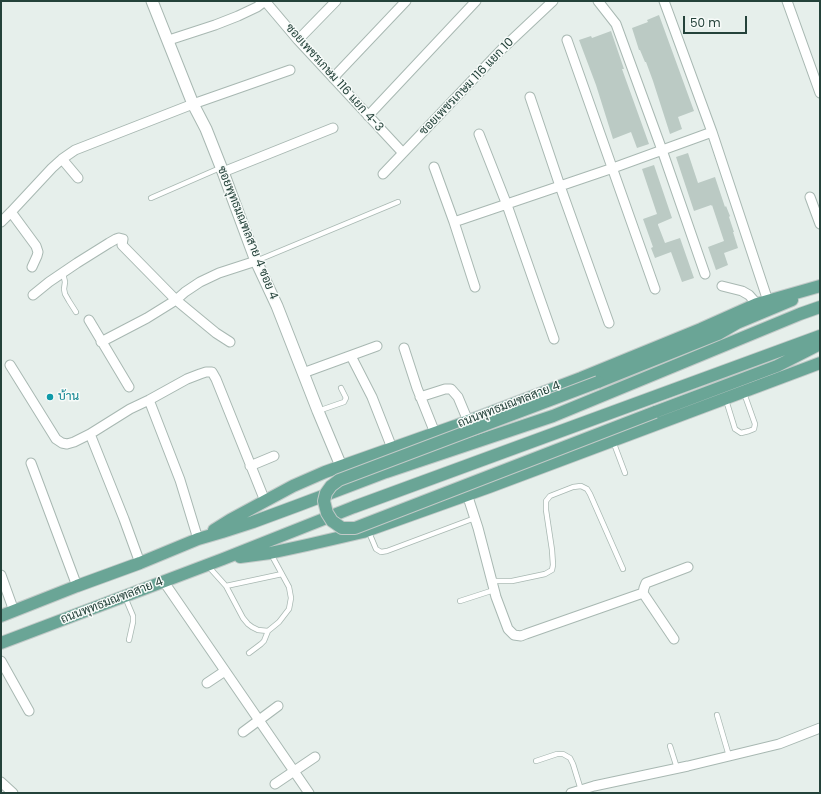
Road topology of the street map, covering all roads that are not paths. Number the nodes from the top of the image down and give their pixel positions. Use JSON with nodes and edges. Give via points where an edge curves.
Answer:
{"nodes":[{"id":1,"x":152,"y":1,"type":"edge"},
{"id":2,"x":265,"y":1,"type":"edge"},
{"id":3,"x":336,"y":1,"type":"edge"},
{"id":4,"x":406,"y":1,"type":"edge"},
{"id":5,"x":476,"y":1,"type":"edge"},
{"id":6,"x":553,"y":1,"type":"edge"},
{"id":7,"x":598,"y":1,"type":"edge"},
{"id":8,"x":664,"y":1,"type":"edge"},
{"id":9,"x":787,"y":1,"type":"edge"},
{"id":10,"x":168,"y":40,"type":"junction"},
{"id":11,"x":298,"y":40,"type":"junction"},
{"id":12,"x":567,"y":40,"type":"dead end"},
{"id":13,"x":290,"y":70,"type":"dead end"},
{"id":14,"x":334,"y":78,"type":"junction"},
{"id":15,"x":820,"y":93,"type":"edge"},
{"id":16,"x":530,"y":97,"type":"dead end"},
{"id":17,"x":193,"y":104,"type":"junction"},
{"id":18,"x":368,"y":116,"type":"junction"},
{"id":19,"x":333,"y":128,"type":"dead end"},
{"id":20,"x":712,"y":132,"type":"junction"},
{"id":21,"x":479,"y":134,"type":"dead end"},
{"id":22,"x":662,"y":150,"type":"junction"},
{"id":23,"x":403,"y":153,"type":"junction"},
{"id":24,"x":64,"y":158,"type":"junction"},
{"id":25,"x":434,"y":167,"type":"dead end"},
{"id":26,"x":613,"y":168,"type":"junction"},
{"id":27,"x":222,"y":170,"type":"junction"},
{"id":28,"x":383,"y":174,"type":"dead end"},
{"id":29,"x":78,"y":178,"type":"dead end"},
{"id":30,"x":560,"y":186,"type":"junction"},
{"id":31,"x":810,"y":197,"type":"dead end"},
{"id":32,"x":151,"y":198,"type":"dead end"},
{"id":33,"x":398,"y":202,"type":"dead end"},
{"id":34,"x":507,"y":205,"type":"junction"},
{"id":35,"x":11,"y":212,"type":"junction"},
{"id":36,"x":1,"y":222,"type":"edge"},
{"id":37,"x":454,"y":222,"type":"junction"},
{"id":38,"x":820,"y":224,"type":"edge"},
{"id":39,"x":256,"y":261,"type":"junction"},
{"id":40,"x":32,"y":267,"type":"dead end"},
{"id":41,"x":63,"y":273,"type":"junction"},
{"id":42,"x":705,"y":274,"type":"dead end"},
{"id":43,"x":722,"y":286,"type":"dead end"},
{"id":44,"x":820,"y":286,"type":"edge"},
{"id":45,"x":475,"y":287,"type":"dead end"},
{"id":46,"x":655,"y":289,"type":"dead end"},
{"id":47,"x":33,"y":295,"type":"dead end"},
{"id":48,"x":176,"y":300,"type":"junction"},
{"id":49,"x":762,"y":302,"type":"junction"},
{"id":50,"x":820,"y":307,"type":"edge"},
{"id":51,"x":76,"y":312,"type":"dead end"},
{"id":52,"x":800,"y":314,"type":"junction"},
{"id":53,"x":89,"y":320,"type":"dead end"},
{"id":54,"x":609,"y":323,"type":"dead end"},
{"id":55,"x":718,"y":334,"type":"junction"},
{"id":56,"x":820,"y":336,"type":"edge"},
{"id":57,"x":554,"y":339,"type":"dead end"},
{"id":58,"x":101,"y":342,"type":"junction"},
{"id":59,"x":230,"y":342,"type":"dead end"},
{"id":60,"x":820,"y":344,"type":"edge"},
{"id":61,"x":377,"y":346,"type":"dead end"},
{"id":62,"x":404,"y":348,"type":"dead end"},
{"id":63,"x":820,"y":354,"type":"edge"},
{"id":64,"x":351,"y":356,"type":"junction"},
{"id":65,"x":820,"y":363,"type":"edge"},
{"id":66,"x":10,"y":365,"type":"dead end"},
{"id":67,"x":777,"y":366,"type":"junction"},
{"id":68,"x":303,"y":374,"type":"junction"},
{"id":69,"x":129,"y":387,"type":"dead end"},
{"id":70,"x":341,"y":388,"type":"dead end"},
{"id":71,"x":743,"y":391,"type":"junction"},
{"id":72,"x":420,"y":397,"type":"junction"},
{"id":73,"x":725,"y":398,"type":"junction"},
{"id":74,"x":149,"y":400,"type":"junction"},
{"id":75,"x":318,"y":411,"type":"junction"},
{"id":76,"x":468,"y":421,"type":"junction"},
{"id":77,"x":435,"y":433,"type":"junction"},
{"id":78,"x":90,"y":434,"type":"junction"},
{"id":79,"x":612,"y":440,"type":"junction"},
{"id":80,"x":392,"y":448,"type":"junction"},
{"id":81,"x":274,"y":456,"type":"dead end"},
{"id":82,"x":31,"y":463,"type":"dead end"},
{"id":83,"x":250,"y":466,"type":"junction"},
{"id":84,"x":341,"y":466,"type":"junction"},
{"id":85,"x":625,"y":473,"type":"dead end"},
{"id":86,"x":467,"y":494,"type":"junction"},
{"id":87,"x":265,"y":501,"type":"junction"},
{"id":88,"x":475,"y":518,"type":"junction"},
{"id":89,"x":368,"y":530,"type":"junction"},
{"id":90,"x":200,"y":538,"type":"junction"},
{"id":91,"x":270,"y":553,"type":"junction"},
{"id":92,"x":223,"y":559,"type":"junction"},
{"id":93,"x":140,"y":563,"type":"junction"},
{"id":94,"x":206,"y":565,"type":"junction"},
{"id":95,"x":688,"y":567,"type":"dead end"},
{"id":96,"x":624,"y":569,"type":"dead end"},
{"id":97,"x":282,"y":574,"type":"junction"},
{"id":98,"x":1,"y":575,"type":"edge"},
{"id":99,"x":164,"y":582,"type":"junction"},
{"id":100,"x":493,"y":585,"type":"junction"},
{"id":101,"x":77,"y":586,"type":"junction"},
{"id":102,"x":226,"y":586,"type":"junction"},
{"id":103,"x":643,"y":593,"type":"junction"},
{"id":104,"x":125,"y":596,"type":"junction"},
{"id":105,"x":460,"y":601,"type":"dead end"},
{"id":106,"x":14,"y":611,"type":"junction"},
{"id":107,"x":1,"y":616,"type":"edge"},
{"id":108,"x":268,"y":631,"type":"junction"},
{"id":109,"x":674,"y":639,"type":"dead end"},
{"id":110,"x":129,"y":640,"type":"dead end"},
{"id":111,"x":1,"y":643,"type":"edge"},
{"id":112,"x":249,"y":653,"type":"dead end"},
{"id":113,"x":1,"y":661,"type":"edge"},
{"id":114,"x":225,"y":670,"type":"junction"},
{"id":115,"x":207,"y":683,"type":"dead end"},
{"id":116,"x":278,"y":706,"type":"dead end"},
{"id":117,"x":29,"y":711,"type":"dead end"},
{"id":118,"x":717,"y":715,"type":"dead end"},
{"id":119,"x":259,"y":720,"type":"junction"},
{"id":120,"x":820,"y":728,"type":"edge"},
{"id":121,"x":243,"y":732,"type":"dead end"},
{"id":122,"x":670,"y":746,"type":"dead end"},
{"id":123,"x":729,"y":756,"type":"junction"},
{"id":124,"x":315,"y":757,"type":"dead end"},
{"id":125,"x":536,"y":761,"type":"dead end"},
{"id":126,"x":677,"y":768,"type":"junction"},
{"id":127,"x":294,"y":771,"type":"junction"},
{"id":128,"x":1,"y":782,"type":"edge"},
{"id":129,"x":275,"y":784,"type":"dead end"},
{"id":130,"x":576,"y":792,"type":"edge"},
{"id":131,"x":12,"y":793,"type":"edge"},
{"id":132,"x":309,"y":793,"type":"edge"}],
"edges":[{"from":1,"to":10,"type":"street","name":"ซอยพุทธมณฑลสาย 4 ซอย 4"},
{"from":2,"to":10,"type":"street","via":[[238,16]]},
{"from":2,"to":11,"type":"street","name":"ซอยเพชรเกษม 116 แยก 4-3"},
{"from":3,"to":11,"type":"street"},
{"from":4,"to":14,"type":"street"},
{"from":5,"to":18,"type":"street"},
{"from":6,"to":23,"type":"street","name":"ซอยเพชรเกษม 116 แยก 10","via":[[502,49]]},
{"from":7,"to":22,"type":"street","via":[[616,24]]},
{"from":8,"to":20,"type":"street"},
{"from":9,"to":15,"type":"street"},
{"from":10,"to":17,"type":"street","name":"ซอยพุทธมณฑลสาย 4 ซอย 4"},
{"from":11,"to":14,"type":"street","name":"ซอยเพชรเกษม 116 แยก 4-3"},
{"from":12,"to":26,"type":"street"},
{"from":13,"to":17,"type":"street"},
{"from":14,"to":18,"type":"street","name":"ซอยเพชรเกษม 116 แยก 4-3"},
{"from":16,"to":30,"type":"street"},
{"from":17,"to":24,"type":"street","via":[[75,150]]},
{"from":17,"to":27,"type":"street","name":"ซอยพุทธมณฑลสาย 4 ซอย 4"},
{"from":18,"to":23,"type":"street","name":"ซอยเพชรเกษม 116 แยก 4-3"},
{"from":19,"to":27,"type":"street"},
{"from":20,"to":22,"type":"street"},
{"from":20,"to":49,"type":"street"},
{"from":21,"to":34,"type":"street"},
{"from":22,"to":26,"type":"street"},
{"from":22,"to":42,"type":"street"},
{"from":23,"to":28,"type":"street","name":"ซอยเพชรเกษม 116 แยก 10"},
{"from":24,"to":29,"type":"street"},
{"from":24,"to":35,"type":"street"},
{"from":25,"to":37,"type":"street"},
{"from":26,"to":30,"type":"street"},
{"from":26,"to":46,"type":"street"},
{"from":27,"to":32,"type":"lane"},
{"from":27,"to":39,"type":"street","name":"ซอยพุทธมณฑลสาย 4 ซอย 4"},
{"from":30,"to":34,"type":"street"},
{"from":30,"to":54,"type":"street"},
{"from":31,"to":38,"type":"street"},
{"from":33,"to":39,"type":"lane"},
{"from":34,"to":37,"type":"street"},
{"from":34,"to":57,"type":"street"},
{"from":35,"to":36,"type":"street"},
{"from":35,"to":40,"type":"street","via":[[36,246],[38,252]]},
{"from":37,"to":45,"type":"street"},
{"from":39,"to":48,"type":"street","via":[[200,282]]},
{"from":39,"to":68,"type":"street","name":"ซอยพุทธมณฑลสาย 4 ซอย 4","via":[[277,306]]},
{"from":41,"to":47,"type":"street"},
{"from":41,"to":48,"type":"street","via":[[116,239],[123,239],[122,245]]},
{"from":41,"to":51,"type":"lane","via":[[65,294]]},
{"from":43,"to":49,"type":"street","via":[[742,291]]},
{"from":44,"to":49,"type":"main road","name":"ถนนพุทธมณฑลสาย 4"},
{"from":44,"to":55,"type":"main road"},
{"from":48,"to":58,"type":"street"},
{"from":48,"to":59,"type":"street"},
{"from":49,"to":76,"type":"main road","name":"ถนนพุทธมณฑลสาย 4","via":[[701,329]]},
{"from":50,"to":52,"type":"main road","name":"ถนนพุทธมณฑลสาย 4"},
{"from":52,"to":55,"type":"main road"},
{"from":52,"to":90,"type":"main road","name":"ถนนพุทธมณฑลสาย 4","via":[[553,416],[386,472],[259,520]]},
{"from":53,"to":58,"type":"street"},
{"from":55,"to":67,"type":"main road","bridge":true,"via":[[339,480],[331,486],[325,496],[327,513],[332,521],[342,528],[355,528]]},
{"from":56,"to":92,"type":"main road","name":"ถนนพุทธมณฑลสาย 4","via":[[354,507]]},
{"from":58,"to":69,"type":"street"},
{"from":60,"to":67,"type":"main road"},
{"from":61,"to":64,"type":"street"},
{"from":62,"to":72,"type":"street"},
{"from":63,"to":67,"type":"main road"},
{"from":64,"to":68,"type":"street"},
{"from":64,"to":80,"type":"street","via":[[372,397]]},
{"from":65,"to":71,"type":"main road","name":"ถนนพุทธมณฑลสาย 4"},
{"from":66,"to":78,"type":"street","via":[[56,439],[67,444]]},
{"from":68,"to":75,"type":"street","name":"ซอยพุทธมณฑลสาย 4 ซอย 4"},
{"from":70,"to":75,"type":"lane","via":[[346,398],[344,402]]},
{"from":71,"to":73,"type":"main road","name":"ถนนพุทธมณฑลสาย 4"},
{"from":71,"to":73,"type":"lane","via":[[755,424],[754,429],[749,431],[741,433],[735,429]]},
{"from":72,"to":76,"type":"street","via":[[451,389],[458,397]]},
{"from":72,"to":77,"type":"street"},
{"from":73,"to":79,"type":"main road","name":"ถนนพุทธมณฑลสาย 4"},
{"from":74,"to":78,"type":"street"},
{"from":74,"to":83,"type":"street","via":[[187,379],[212,372]]},
{"from":74,"to":90,"type":"street"},
{"from":75,"to":84,"type":"street","name":"ซอยพุทธมณฑลสาย 4 ซอย 4"},
{"from":76,"to":77,"type":"main road","name":"ถนนพุทธมณฑลสาย 4"},
{"from":77,"to":80,"type":"main road","name":"ถนนพุทธมณฑลสาย 4"},
{"from":78,"to":93,"type":"street"},
{"from":79,"to":85,"type":"lane"},
{"from":79,"to":86,"type":"main road","name":"ถนนพุทธมณฑลสาย 4"},
{"from":80,"to":84,"type":"main road","name":"ถนนพุทธมณฑลสาย 4"},
{"from":81,"to":83,"type":"street"},
{"from":82,"to":101,"type":"street"},
{"from":83,"to":87,"type":"street"},
{"from":84,"to":87,"type":"main road","name":"ถนนพุทธมณฑลสาย 4","via":[[292,486]]},
{"from":86,"to":88,"type":"street"},
{"from":86,"to":89,"type":"main road","name":"ถนนพุทธมณฑลสาย 4"},
{"from":87,"to":90,"type":"main road","name":"ถนนพุทธมณฑลสาย 4"},
{"from":88,"to":89,"type":"lane","via":[[381,552],[376,549]]},
{"from":88,"to":100,"type":"street"},
{"from":89,"to":91,"type":"main road","name":"ถนนพุทธมณฑลสาย 4"},
{"from":90,"to":93,"type":"main road","name":"ถนนพุทธมณฑลสาย 4"},
{"from":91,"to":92,"type":"main road","name":"ถนนพุทธมณฑลสาย 4"},
{"from":91,"to":97,"type":"lane"},
{"from":92,"to":94,"type":"main road","name":"ถนนพุทธมณฑลสาย 4"},
{"from":93,"to":101,"type":"main road","name":"ถนนพุทธมณฑลสาย 4"},
{"from":94,"to":99,"type":"main road","name":"ถนนพุทธมณฑลสาย 4"},
{"from":94,"to":102,"type":"lane"},
{"from":95,"to":103,"type":"street","via":[[646,584]]},
{"from":96,"to":100,"type":"lane","via":[[590,494],[581,486],[550,496],[546,501],[552,570],[545,574]]},
{"from":97,"to":102,"type":"lane"},
{"from":97,"to":108,"type":"lane","via":[[289,587],[289,609]]},
{"from":98,"to":106,"type":"street"},
{"from":99,"to":104,"type":"main road","name":"ถนนพุทธมณฑลสาย 4"},
{"from":99,"to":114,"type":"street"},
{"from":100,"to":103,"type":"street","via":[[508,629],[514,635],[521,636]]},
{"from":100,"to":105,"type":"lane"},
{"from":101,"to":106,"type":"main road","name":"ถนนพุทธมณฑลสาย 4"},
{"from":102,"to":108,"type":"lane","via":[[248,624],[258,630]]},
{"from":103,"to":109,"type":"street"},
{"from":104,"to":110,"type":"lane","via":[[133,622]]},
{"from":104,"to":111,"type":"main road","name":"ถนนพุทธมณฑลสาย 4"},
{"from":106,"to":107,"type":"main road","name":"ถนนพุทธมณฑลสาย 4"},
{"from":108,"to":112,"type":"lane","via":[[264,641]]},
{"from":113,"to":117,"type":"street"},
{"from":114,"to":115,"type":"street"},
{"from":114,"to":119,"type":"street"},
{"from":116,"to":119,"type":"street"},
{"from":118,"to":123,"type":"lane"},
{"from":119,"to":121,"type":"street"},
{"from":119,"to":127,"type":"street"},
{"from":120,"to":123,"type":"street","via":[[779,744]]},
{"from":122,"to":126,"type":"lane"},
{"from":123,"to":126,"type":"street"},
{"from":124,"to":127,"type":"street"},
{"from":125,"to":130,"type":"lane","via":[[557,754],[570,758]]},
{"from":126,"to":130,"type":"street"},
{"from":127,"to":129,"type":"street"},
{"from":127,"to":132,"type":"street"},
{"from":128,"to":131,"type":"street"}]}
